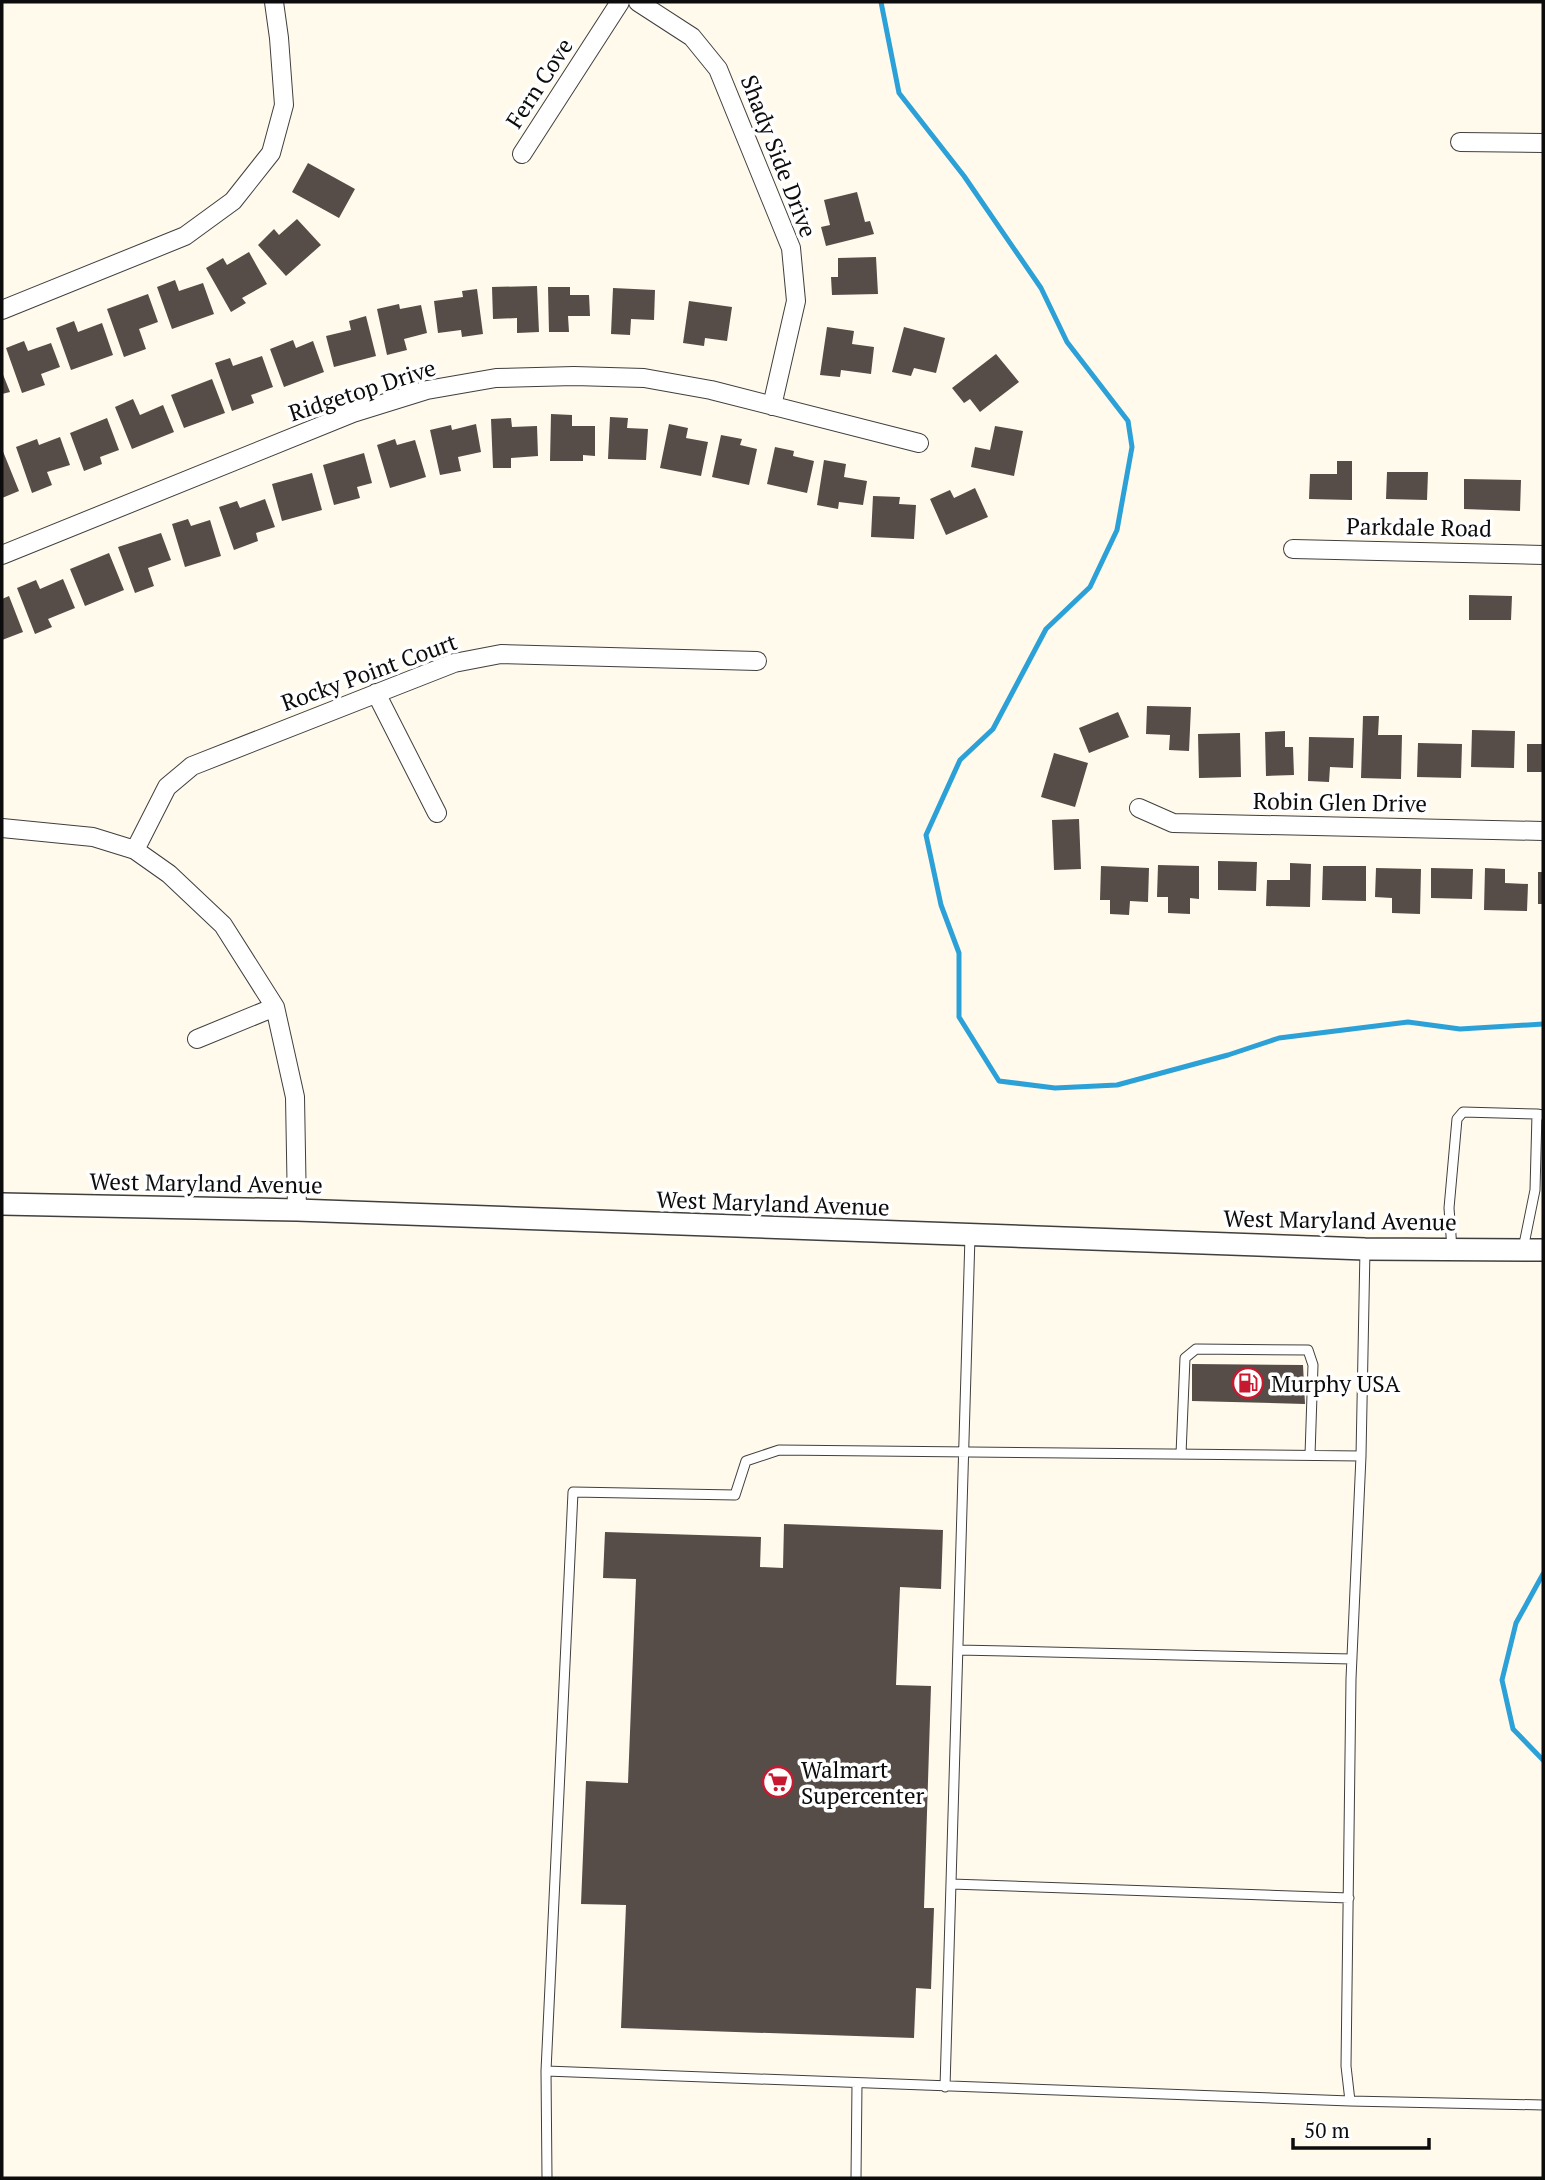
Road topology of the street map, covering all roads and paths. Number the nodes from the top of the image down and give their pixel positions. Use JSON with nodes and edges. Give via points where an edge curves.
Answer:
{"nodes":[{"id":1,"x":274,"y":2,"type":"edge"},
{"id":2,"x":620,"y":2,"type":"edge"},
{"id":3,"x":638,"y":2,"type":"edge"},
{"id":4,"x":1460,"y":142,"type":"dead end"},
{"id":5,"x":1543,"y":143,"type":"edge"},
{"id":6,"x":522,"y":155,"type":"dead end"},
{"id":7,"x":2,"y":310,"type":"edge"},
{"id":8,"x":772,"y":406,"type":"junction"},
{"id":9,"x":919,"y":443,"type":"dead end"},
{"id":10,"x":1293,"y":549,"type":"dead end"},
{"id":11,"x":2,"y":555,"type":"edge"},
{"id":12,"x":1543,"y":555,"type":"edge"},
{"id":13,"x":757,"y":661,"type":"dead end"},
{"id":14,"x":376,"y":693,"type":"junction"},
{"id":15,"x":1139,"y":808,"type":"dead end"},
{"id":16,"x":437,"y":813,"type":"dead end"},
{"id":17,"x":2,"y":828,"type":"edge"},
{"id":18,"x":1543,"y":831,"type":"edge"},
{"id":19,"x":135,"y":850,"type":"junction"},
{"id":20,"x":275,"y":1007,"type":"junction"},
{"id":21,"x":197,"y":1039,"type":"dead end"},
{"id":22,"x":1540,"y":1114,"type":"edge"},
{"id":23,"x":2,"y":1204,"type":"edge"},
{"id":24,"x":297,"y":1210,"type":"junction"},
{"id":25,"x":970,"y":1236,"type":"junction"},
{"id":26,"x":1452,"y":1248,"type":"junction"},
{"id":27,"x":1365,"y":1250,"type":"junction"},
{"id":28,"x":1533,"y":1250,"type":"edge"},
{"id":29,"x":964,"y":1452,"type":"junction"},
{"id":30,"x":1181,"y":1454,"type":"junction"},
{"id":31,"x":1310,"y":1455,"type":"junction"},
{"id":32,"x":1361,"y":1455,"type":"junction"},
{"id":33,"x":958,"y":1650,"type":"junction"},
{"id":34,"x":1352,"y":1660,"type":"junction"},
{"id":35,"x":951,"y":1884,"type":"junction"},
{"id":36,"x":1349,"y":1898,"type":"junction"},
{"id":37,"x":546,"y":2071,"type":"junction"},
{"id":38,"x":857,"y":2084,"type":"junction"},
{"id":39,"x":945,"y":2087,"type":"junction"},
{"id":40,"x":1350,"y":2101,"type":"junction"},
{"id":41,"x":1543,"y":2105,"type":"edge"},
{"id":42,"x":547,"y":2178,"type":"edge"},
{"id":43,"x":856,"y":2178,"type":"edge"}],
"edges":[{"from":1,"to":7,"type":"street","via":[[284,105],[271,153],[233,201],[185,236]]},
{"from":2,"to":6,"type":"street","name":"Fern Cove"},
{"from":3,"to":8,"type":"street","name":"Shady Side Drive","via":[[692,37],[718,69],[791,248],[796,301]]},
{"from":4,"to":5,"type":"street"},
{"from":8,"to":9,"type":"street","name":"Ridgetop Drive"},
{"from":8,"to":11,"type":"street","name":"Ridgetop Drive","via":[[644,378],[496,378],[427,390],[353,413]]},
{"from":10,"to":12,"type":"street","name":"Parkdale Road"},
{"from":13,"to":14,"type":"street","name":"Rocky Point Court","via":[[501,654],[454,663]]},
{"from":14,"to":16,"type":"street"},
{"from":14,"to":19,"type":"street","name":"Rocky Point Court","via":[[192,766],[167,787]]},
{"from":15,"to":18,"type":"street","name":"Robin Glen Drive","via":[[1173,823]]},
{"from":17,"to":19,"type":"street","via":[[93,837]]},
{"from":19,"to":20,"type":"street","via":[[169,874],[223,925]]},
{"from":20,"to":21,"type":"street"},
{"from":20,"to":24,"type":"street","via":[[295,1097]]},
{"from":22,"to":26,"type":"lane","via":[[1464,1112],[1457,1119],[1450,1208]]},
{"from":22,"to":28,"type":"lane"},
{"from":23,"to":24,"type":"street","name":"West Maryland Avenue"},
{"from":24,"to":25,"type":"street","name":"West Maryland Avenue"},
{"from":25,"to":27,"type":"street","name":"West Maryland Avenue"},
{"from":25,"to":29,"type":"lane"},
{"from":26,"to":27,"type":"street","name":"West Maryland Avenue"},
{"from":26,"to":28,"type":"street","name":"West Maryland Avenue"},
{"from":27,"to":32,"type":"lane"},
{"from":29,"to":30,"type":"lane"},
{"from":29,"to":33,"type":"lane"},
{"from":29,"to":37,"type":"lane","via":[[779,1450],[746,1461],[735,1495],[573,1492]]},
{"from":30,"to":31,"type":"lane"},
{"from":30,"to":31,"type":"lane","via":[[1185,1357],[1196,1349],[1210,1349],[1308,1350],[1313,1364]]},
{"from":31,"to":32,"type":"lane"},
{"from":32,"to":34,"type":"lane"},
{"from":33,"to":34,"type":"lane"},
{"from":33,"to":35,"type":"lane"},
{"from":34,"to":36,"type":"lane"},
{"from":35,"to":36,"type":"lane"},
{"from":35,"to":39,"type":"lane"},
{"from":36,"to":40,"type":"lane","via":[[1346,2066]]},
{"from":37,"to":38,"type":"lane"},
{"from":37,"to":42,"type":"lane"},
{"from":38,"to":39,"type":"lane"},
{"from":38,"to":43,"type":"lane"},
{"from":39,"to":40,"type":"lane"},
{"from":40,"to":41,"type":"lane"}]}
